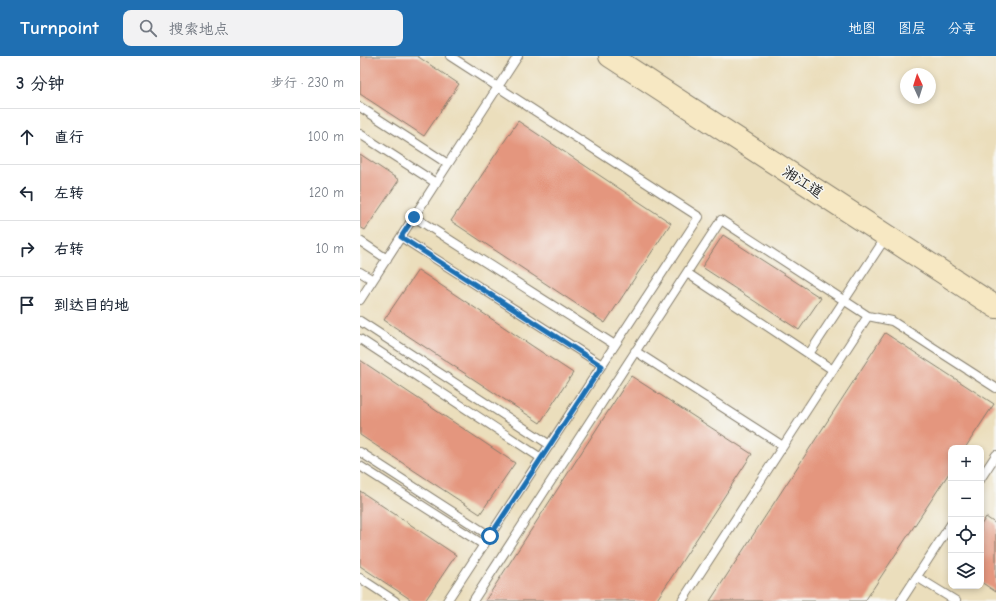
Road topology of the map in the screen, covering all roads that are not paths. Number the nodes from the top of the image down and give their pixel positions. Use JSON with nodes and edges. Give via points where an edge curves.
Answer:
{"nodes":[{"id":1,"x":450,"y":56,"type":"edge"},
{"id":2,"x":518,"y":56,"type":"edge"},
{"id":3,"x":610,"y":56,"type":"edge"},
{"id":4,"x":498,"y":87,"type":"junction"},
{"id":5,"x":360,"y":107,"type":"edge"},
{"id":6,"x":360,"y":134,"type":"edge"},
{"id":7,"x":448,"y":164,"type":"junction"},
{"id":8,"x":436,"y":183,"type":"junction"},
{"id":9,"x":414,"y":217,"type":"junction"},
{"id":10,"x":887,"y":236,"type":"junction"},
{"id":11,"x":401,"y":237,"type":"junction"},
{"id":12,"x":360,"y":242,"type":"edge"},
{"id":13,"x":387,"y":259,"type":"junction"},
{"id":14,"x":360,"y":272,"type":"edge"},
{"id":15,"x":687,"y":273,"type":"junction"},
{"id":16,"x":373,"y":280,"type":"junction"},
{"id":17,"x":360,"y":300,"type":"edge"},
{"id":18,"x":844,"y":300,"type":"junction"},
{"id":19,"x":996,"y":308,"type":"edge"},
{"id":20,"x":868,"y":316,"type":"junction"},
{"id":21,"x":360,"y":321,"type":"edge"},
{"id":22,"x":360,"y":338,"type":"edge"},
{"id":23,"x":615,"y":345,"type":"junction"},
{"id":24,"x":635,"y":351,"type":"junction"},
{"id":25,"x":808,"y":354,"type":"junction"},
{"id":26,"x":602,"y":366,"type":"junction"},
{"id":27,"x":833,"y":370,"type":"junction"},
{"id":28,"x":996,"y":388,"type":"edge"},
{"id":29,"x":550,"y":445,"type":"junction"},
{"id":30,"x":783,"y":446,"type":"junction"},
{"id":31,"x":360,"y":452,"type":"edge"},
{"id":32,"x":996,"y":455,"type":"edge"},
{"id":33,"x":541,"y":458,"type":"junction"},
{"id":34,"x":360,"y":466,"type":"edge"},
{"id":35,"x":984,"y":473,"type":"edge"},
{"id":36,"x":948,"y":529,"type":"edge"},
{"id":37,"x":490,"y":536,"type":"junction"},
{"id":38,"x":484,"y":546,"type":"junction"},
{"id":39,"x":917,"y":577,"type":"junction"},
{"id":40,"x":360,"y":578,"type":"edge"},
{"id":41,"x":395,"y":601,"type":"edge"},
{"id":42,"x":447,"y":601,"type":"edge"},
{"id":43,"x":472,"y":601,"type":"edge"},
{"id":44,"x":682,"y":601,"type":"edge"},
{"id":45,"x":901,"y":601,"type":"edge"},
{"id":46,"x":956,"y":601,"type":"edge"}],
"edges":[{"from":1,"to":4,"type":"lane"},
{"from":2,"to":4,"type":"lane"},
{"from":3,"to":10,"type":"main road","name":"湘江道"},
{"from":4,"to":7,"type":"lane"},
{"from":4,"to":23,"type":"lane","via":[[699,218]]},
{"from":5,"to":7,"type":"lane"},
{"from":6,"to":8,"type":"lane"},
{"from":7,"to":8,"type":"lane"},
{"from":8,"to":9,"type":"lane"},
{"from":9,"to":11,"type":"lane"},
{"from":9,"to":23,"type":"lane"},
{"from":10,"to":18,"type":"lane"},
{"from":10,"to":19,"type":"main road","name":"湘江道"},
{"from":11,"to":13,"type":"lane"},
{"from":11,"to":26,"type":"lane"},
{"from":12,"to":13,"type":"lane"},
{"from":13,"to":16,"type":"lane"},
{"from":14,"to":16,"type":"lane"},
{"from":15,"to":18,"type":"lane","via":[[721,220]]},
{"from":15,"to":24,"type":"lane"},
{"from":15,"to":25,"type":"lane"},
{"from":16,"to":17,"type":"lane"},
{"from":18,"to":20,"type":"lane"},
{"from":18,"to":25,"type":"lane"},
{"from":20,"to":27,"type":"lane"},
{"from":20,"to":28,"type":"lane","via":[[892,321]]},
{"from":21,"to":29,"type":"lane"},
{"from":22,"to":33,"type":"lane"},
{"from":23,"to":26,"type":"lane"},
{"from":24,"to":30,"type":"lane"},
{"from":24,"to":43,"type":"lane"},
{"from":25,"to":27,"type":"lane"},
{"from":26,"to":29,"type":"lane"},
{"from":27,"to":30,"type":"lane"},
{"from":29,"to":33,"type":"lane"},
{"from":30,"to":44,"type":"lane"},
{"from":31,"to":37,"type":"lane"},
{"from":32,"to":35,"type":"lane"},
{"from":33,"to":37,"type":"lane"},
{"from":34,"to":38,"type":"lane"},
{"from":36,"to":39,"type":"lane"},
{"from":37,"to":38,"type":"lane"},
{"from":38,"to":42,"type":"lane"},
{"from":39,"to":45,"type":"lane"},
{"from":39,"to":46,"type":"lane"},
{"from":40,"to":41,"type":"lane"}]}
